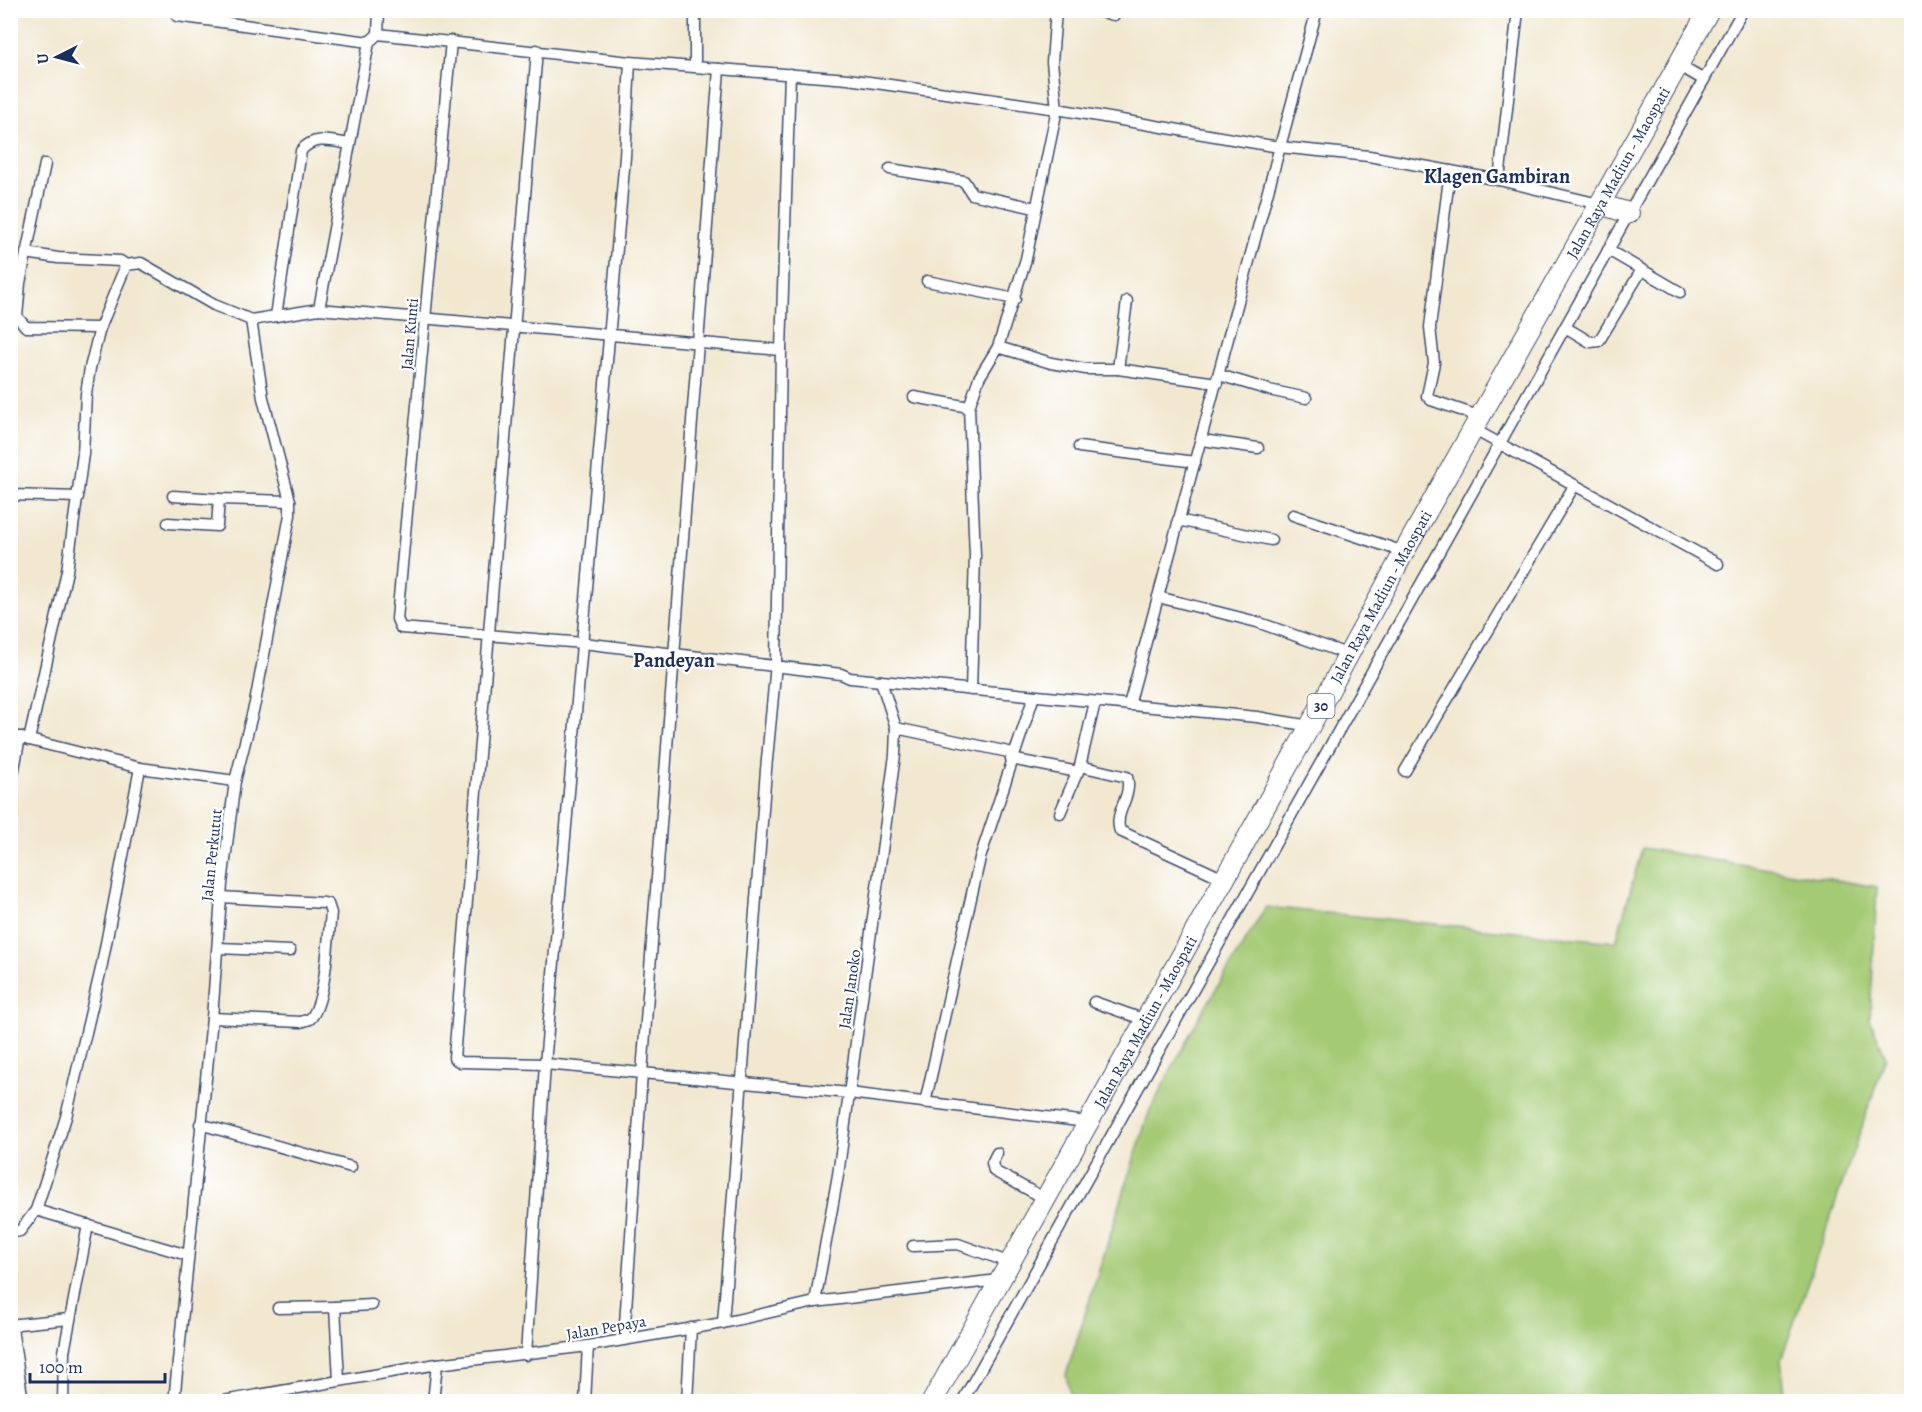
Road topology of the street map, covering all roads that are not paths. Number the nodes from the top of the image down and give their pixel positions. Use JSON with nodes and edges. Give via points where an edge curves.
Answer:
{"nodes":[{"id":1,"x":379,"y":10,"type":"edge"},
{"id":2,"x":695,"y":10,"type":"edge"},
{"id":3,"x":1056,"y":10,"type":"edge"},
{"id":4,"x":1092,"y":10,"type":"edge"},
{"id":5,"x":1317,"y":10,"type":"edge"},
{"id":6,"x":1518,"y":10,"type":"edge"},
{"id":7,"x":1709,"y":10,"type":"edge"},
{"id":8,"x":1743,"y":10,"type":"edge"},
{"id":9,"x":1114,"y":15,"type":"dead end"},
{"id":10,"x":177,"y":16,"type":"dead end"},
{"id":11,"x":378,"y":34,"type":"junction"},
{"id":12,"x":451,"y":41,"type":"junction"},
{"id":13,"x":369,"y":42,"type":"junction"},
{"id":14,"x":537,"y":50,"type":"junction"},
{"id":15,"x":630,"y":62,"type":"junction"},
{"id":16,"x":1678,"y":65,"type":"junction"},
{"id":17,"x":695,"y":66,"type":"junction"},
{"id":18,"x":719,"y":69,"type":"junction"},
{"id":19,"x":790,"y":74,"type":"junction"},
{"id":20,"x":1704,"y":80,"type":"junction"},
{"id":21,"x":1057,"y":109,"type":"junction"},
{"id":22,"x":349,"y":144,"type":"junction"},
{"id":23,"x":1279,"y":147,"type":"junction"},
{"id":24,"x":45,"y":164,"type":"dead end"},
{"id":25,"x":890,"y":169,"type":"dead end"},
{"id":26,"x":1450,"y":171,"type":"junction"},
{"id":27,"x":1499,"y":180,"type":"junction"},
{"id":28,"x":1599,"y":204,"type":"junction"},
{"id":29,"x":1035,"y":208,"type":"junction"},
{"id":30,"x":1629,"y":213,"type":"junction"},
{"id":31,"x":1608,"y":250,"type":"junction"},
{"id":32,"x":26,"y":253,"type":"junction"},
{"id":33,"x":126,"y":265,"type":"junction"},
{"id":34,"x":1641,"y":270,"type":"junction"},
{"id":35,"x":927,"y":281,"type":"dead end"},
{"id":36,"x":15,"y":283,"type":"edge"},
{"id":37,"x":1680,"y":292,"type":"dead end"},
{"id":38,"x":1015,"y":299,"type":"junction"},
{"id":39,"x":1127,"y":301,"type":"dead end"},
{"id":40,"x":319,"y":309,"type":"junction"},
{"id":41,"x":276,"y":316,"type":"junction"},
{"id":42,"x":251,"y":320,"type":"junction"},
{"id":43,"x":426,"y":320,"type":"junction"},
{"id":44,"x":1564,"y":327,"type":"junction"},
{"id":45,"x":100,"y":328,"type":"junction"},
{"id":46,"x":514,"y":329,"type":"junction"},
{"id":47,"x":608,"y":335,"type":"junction"},
{"id":48,"x":700,"y":344,"type":"junction"},
{"id":49,"x":998,"y":346,"type":"junction"},
{"id":50,"x":781,"y":350,"type":"junction"},
{"id":51,"x":1118,"y":369,"type":"junction"},
{"id":52,"x":1218,"y":379,"type":"junction"},
{"id":53,"x":914,"y":397,"type":"dead end"},
{"id":54,"x":1306,"y":398,"type":"dead end"},
{"id":55,"x":969,"y":407,"type":"junction"},
{"id":56,"x":1477,"y":423,"type":"junction"},
{"id":57,"x":1202,"y":440,"type":"junction"},
{"id":58,"x":1501,"y":445,"type":"junction"},
{"id":59,"x":1079,"y":447,"type":"dead end"},
{"id":60,"x":1258,"y":448,"type":"dead end"},
{"id":61,"x":1195,"y":462,"type":"junction"},
{"id":62,"x":1574,"y":486,"type":"junction"},
{"id":63,"x":10,"y":495,"type":"edge"},
{"id":64,"x":173,"y":496,"type":"dead end"},
{"id":65,"x":78,"y":497,"type":"junction"},
{"id":66,"x":219,"y":499,"type":"junction"},
{"id":67,"x":290,"y":501,"type":"junction"},
{"id":68,"x":1293,"y":515,"type":"dead end"},
{"id":69,"x":1178,"y":520,"type":"junction"},
{"id":70,"x":168,"y":523,"type":"dead end"},
{"id":71,"x":1271,"y":540,"type":"dead end"},
{"id":72,"x":1404,"y":552,"type":"junction"},
{"id":73,"x":1718,"y":564,"type":"dead end"},
{"id":74,"x":1158,"y":597,"type":"junction"},
{"id":75,"x":491,"y":633,"type":"junction"},
{"id":76,"x":583,"y":643,"type":"junction"},
{"id":77,"x":675,"y":653,"type":"junction"},
{"id":78,"x":1347,"y":654,"type":"junction"},
{"id":79,"x":776,"y":664,"type":"junction"},
{"id":80,"x":880,"y":681,"type":"junction"},
{"id":81,"x":971,"y":690,"type":"junction"},
{"id":82,"x":1034,"y":696,"type":"junction"},
{"id":83,"x":1095,"y":702,"type":"junction"},
{"id":84,"x":1129,"y":705,"type":"junction"},
{"id":85,"x":1310,"y":726,"type":"junction"},
{"id":86,"x":896,"y":728,"type":"junction"},
{"id":87,"x":20,"y":737,"type":"edge"},
{"id":88,"x":1012,"y":756,"type":"junction"},
{"id":89,"x":140,"y":768,"type":"junction"},
{"id":90,"x":1079,"y":769,"type":"junction"},
{"id":91,"x":1405,"y":771,"type":"dead end"},
{"id":92,"x":234,"y":781,"type":"junction"},
{"id":93,"x":10,"y":790,"type":"edge"},
{"id":94,"x":1060,"y":813,"type":"dead end"},
{"id":95,"x":1224,"y":879,"type":"junction"},
{"id":96,"x":221,"y":897,"type":"junction"},
{"id":97,"x":218,"y":948,"type":"junction"},
{"id":98,"x":290,"y":951,"type":"dead end"},
{"id":99,"x":1094,"y":1002,"type":"dead end"},
{"id":100,"x":212,"y":1018,"type":"junction"},
{"id":101,"x":1145,"y":1020,"type":"junction"},
{"id":102,"x":545,"y":1064,"type":"junction"},
{"id":103,"x":642,"y":1072,"type":"junction"},
{"id":104,"x":742,"y":1083,"type":"junction"},
{"id":105,"x":849,"y":1093,"type":"junction"},
{"id":106,"x":925,"y":1103,"type":"junction"},
{"id":107,"x":1087,"y":1122,"type":"junction"},
{"id":108,"x":200,"y":1124,"type":"junction"},
{"id":109,"x":997,"y":1153,"type":"dead end"},
{"id":110,"x":351,"y":1167,"type":"dead end"},
{"id":111,"x":1044,"y":1198,"type":"junction"},
{"id":112,"x":36,"y":1210,"type":"junction"},
{"id":113,"x":88,"y":1225,"type":"junction"},
{"id":114,"x":10,"y":1233,"type":"edge"},
{"id":115,"x":914,"y":1246,"type":"dead end"},
{"id":116,"x":187,"y":1255,"type":"junction"},
{"id":117,"x":1008,"y":1262,"type":"junction"},
{"id":118,"x":998,"y":1280,"type":"junction"},
{"id":119,"x":815,"y":1302,"type":"junction"},
{"id":120,"x":372,"y":1305,"type":"dead end"},
{"id":121,"x":334,"y":1307,"type":"junction"},
{"id":122,"x":278,"y":1308,"type":"dead end"},
{"id":123,"x":69,"y":1319,"type":"junction"},
{"id":124,"x":723,"y":1323,"type":"junction"},
{"id":125,"x":691,"y":1328,"type":"junction"},
{"id":126,"x":624,"y":1339,"type":"junction"},
{"id":127,"x":588,"y":1346,"type":"junction"},
{"id":128,"x":526,"y":1355,"type":"junction"},
{"id":129,"x":437,"y":1364,"type":"junction"},
{"id":130,"x":339,"y":1380,"type":"junction"},
{"id":131,"x":22,"y":1401,"type":"edge"},
{"id":132,"x":63,"y":1401,"type":"edge"},
{"id":133,"x":174,"y":1401,"type":"edge"},
{"id":134,"x":218,"y":1401,"type":"edge"},
{"id":135,"x":433,"y":1401,"type":"edge"},
{"id":136,"x":585,"y":1401,"type":"edge"},
{"id":137,"x":687,"y":1401,"type":"edge"},
{"id":138,"x":932,"y":1401,"type":"edge"},
{"id":139,"x":962,"y":1401,"type":"edge"}],
"edges":[{"from":1,"to":11,"type":"street"},
{"from":2,"to":17,"type":"street"},
{"from":3,"to":21,"type":"street","via":[[1052,62]]},
{"from":4,"to":9,"type":"street"},
{"from":5,"to":23,"type":"street"},
{"from":6,"to":27,"type":"street"},
{"from":7,"to":16,"type":"highway","name":"Jalan Raya Madiun - Maospati","number":"30"},
{"from":8,"to":20,"type":"street"},
{"from":10,"to":13,"type":"street"},
{"from":11,"to":12,"type":"street"},
{"from":11,"to":13,"type":"street"},
{"from":12,"to":14,"type":"street"},
{"from":12,"to":43,"type":"street","name":"Jalan Kunti"},
{"from":13,"to":22,"type":"street"},
{"from":14,"to":15,"type":"street"},
{"from":14,"to":46,"type":"street"},
{"from":15,"to":17,"type":"street"},
{"from":15,"to":47,"type":"street"},
{"from":16,"to":20,"type":"street"},
{"from":16,"to":28,"type":"highway","name":"Jalan Raya Madiun - Maospati","number":"30"},
{"from":17,"to":18,"type":"street"},
{"from":18,"to":19,"type":"street"},
{"from":18,"to":48,"type":"street"},
{"from":19,"to":21,"type":"street"},
{"from":19,"to":50,"type":"street"},
{"from":20,"to":30,"type":"street"},
{"from":21,"to":23,"type":"street"},
{"from":21,"to":29,"type":"street"},
{"from":22,"to":40,"type":"street"},
{"from":22,"to":41,"type":"street","via":[[318,141],[301,151]]},
{"from":23,"to":26,"type":"street","via":[[1369,156]]},
{"from":23,"to":52,"type":"street"},
{"from":24,"to":32,"type":"street"},
{"from":25,"to":29,"type":"street","via":[[964,181],[972,194]]},
{"from":26,"to":27,"type":"street"},
{"from":26,"to":56,"type":"street","via":[[1430,327],[1434,363],[1427,396]]},
{"from":27,"to":28,"type":"street"},
{"from":28,"to":30,"type":"highway"},
{"from":28,"to":56,"type":"highway","name":"Jalan Raya Madiun - Maospati","number":"30"},
{"from":29,"to":38,"type":"street"},
{"from":30,"to":31,"type":"street"},
{"from":31,"to":34,"type":"street"},
{"from":31,"to":44,"type":"street"},
{"from":32,"to":33,"type":"street","via":[[120,261]]},
{"from":32,"to":36,"type":"street"},
{"from":33,"to":42,"type":"street","via":[[141,263],[214,305]]},
{"from":33,"to":45,"type":"street"},
{"from":34,"to":37,"type":"street"},
{"from":34,"to":44,"type":"street","via":[[1599,341],[1590,342]]},
{"from":35,"to":38,"type":"street"},
{"from":36,"to":45,"type":"street","via":[[17,317],[22,325]]},
{"from":38,"to":49,"type":"street"},
{"from":39,"to":51,"type":"street"},
{"from":40,"to":41,"type":"street"},
{"from":40,"to":43,"type":"street"},
{"from":41,"to":42,"type":"street"},
{"from":42,"to":67,"type":"street","name":"Jalan Perkutut","via":[[263,398]]},
{"from":43,"to":46,"type":"street"},
{"from":43,"to":75,"type":"street","name":"Jalan Kunti","via":[[397,619],[401,628]]},
{"from":44,"to":58,"type":"street"},
{"from":45,"to":65,"type":"street","via":[[86,394]]},
{"from":46,"to":47,"type":"street"},
{"from":46,"to":75,"type":"street"},
{"from":47,"to":48,"type":"street"},
{"from":47,"to":76,"type":"street"},
{"from":48,"to":50,"type":"street"},
{"from":48,"to":77,"type":"street"},
{"from":49,"to":51,"type":"street","via":[[1051,363]]},
{"from":49,"to":55,"type":"street","via":[[979,378]]},
{"from":50,"to":79,"type":"street"},
{"from":51,"to":52,"type":"street"},
{"from":52,"to":54,"type":"street"},
{"from":52,"to":57,"type":"street"},
{"from":53,"to":55,"type":"street"},
{"from":55,"to":81,"type":"street","via":[[975,555]]},
{"from":56,"to":58,"type":"street"},
{"from":56,"to":72,"type":"highway","name":"Jalan Raya Madiun - Maospati","number":"30"},
{"from":57,"to":60,"type":"street"},
{"from":57,"to":61,"type":"street"},
{"from":58,"to":62,"type":"street"},
{"from":58,"to":139,"type":"street"},
{"from":59,"to":61,"type":"street"},
{"from":61,"to":69,"type":"street"},
{"from":62,"to":73,"type":"street"},
{"from":62,"to":91,"type":"street"},
{"from":63,"to":65,"type":"street"},
{"from":64,"to":66,"type":"street"},
{"from":65,"to":87,"type":"street","via":[[67,570]]},
{"from":66,"to":67,"type":"street"},
{"from":66,"to":70,"type":"street","via":[[217,526]]},
{"from":67,"to":92,"type":"street","name":"Jalan Perkutut","via":[[288,534],[255,703]]},
{"from":68,"to":72,"type":"street"},
{"from":69,"to":71,"type":"street"},
{"from":69,"to":74,"type":"street"},
{"from":72,"to":78,"type":"highway","name":"Jalan Raya Madiun - Maospati","number":"30"},
{"from":74,"to":78,"type":"street","via":[[1257,622]]},
{"from":74,"to":84,"type":"street"},
{"from":75,"to":76,"type":"street"},
{"from":75,"to":102,"type":"street","via":[[454,1058],[468,1062]]},
{"from":76,"to":77,"type":"street"},
{"from":76,"to":102,"type":"street"},
{"from":77,"to":79,"type":"street"},
{"from":77,"to":103,"type":"street"},
{"from":78,"to":85,"type":"highway","name":"Jalan Raya Madiun - Maospati","number":"30"},
{"from":79,"to":80,"type":"street"},
{"from":79,"to":104,"type":"street"},
{"from":80,"to":81,"type":"street"},
{"from":80,"to":86,"type":"street","name":"Jalan Janoko"},
{"from":81,"to":82,"type":"street"},
{"from":82,"to":83,"type":"street"},
{"from":82,"to":88,"type":"street"},
{"from":83,"to":84,"type":"street"},
{"from":83,"to":90,"type":"street"},
{"from":84,"to":85,"type":"street"},
{"from":85,"to":95,"type":"highway","name":"Jalan Raya Madiun - Maospati","number":"30"},
{"from":86,"to":88,"type":"street"},
{"from":86,"to":105,"type":"street","name":"Jalan Janoko"},
{"from":87,"to":89,"type":"street"},
{"from":87,"to":93,"type":"street"},
{"from":88,"to":90,"type":"street"},
{"from":88,"to":106,"type":"street","via":[[980,858]]},
{"from":89,"to":92,"type":"street"},
{"from":89,"to":112,"type":"street","via":[[101,969],[66,1117]]},
{"from":90,"to":94,"type":"street"},
{"from":90,"to":95,"type":"street","via":[[1127,777],[1130,787],[1117,822],[1120,831]]},
{"from":92,"to":96,"type":"street","name":"Jalan Perkutut"},
{"from":95,"to":101,"type":"highway","name":"Jalan Raya Madiun - Maospati","number":"30"},
{"from":96,"to":97,"type":"street","name":"Jalan Perkutut"},
{"from":96,"to":100,"type":"street","via":[[324,903],[331,913],[320,992],[310,1020]]},
{"from":97,"to":98,"type":"street"},
{"from":97,"to":100,"type":"street","name":"Jalan Perkutut"},
{"from":99,"to":101,"type":"street"},
{"from":100,"to":108,"type":"street","name":"Jalan Perkutut"},
{"from":101,"to":107,"type":"highway","name":"Jalan Raya Madiun - Maospati","number":"30"},
{"from":102,"to":103,"type":"street"},
{"from":102,"to":128,"type":"street"},
{"from":103,"to":104,"type":"street"},
{"from":103,"to":126,"type":"street"},
{"from":104,"to":105,"type":"street"},
{"from":104,"to":124,"type":"street"},
{"from":105,"to":106,"type":"street"},
{"from":105,"to":119,"type":"street","name":"Jalan Janoko"},
{"from":106,"to":107,"type":"street"},
{"from":107,"to":111,"type":"highway","name":"Jalan Raya Madiun - Maospati","number":"30"},
{"from":108,"to":110,"type":"street"},
{"from":108,"to":116,"type":"street","name":"Jalan Perkutut"},
{"from":109,"to":111,"type":"street","via":[[992,1163],[994,1171]]},
{"from":111,"to":117,"type":"highway","name":"Jalan Raya Madiun - Maospati","number":"30"},
{"from":112,"to":113,"type":"street"},
{"from":112,"to":114,"type":"street","via":[[20,1231]]},
{"from":113,"to":116,"type":"street"},
{"from":113,"to":123,"type":"street"},
{"from":115,"to":117,"type":"street","via":[[966,1245]]},
{"from":116,"to":133,"type":"street","name":"Jalan Perkutut"},
{"from":117,"to":118,"type":"highway","name":"Jalan Raya Madiun - Maospati","number":"30"},
{"from":118,"to":119,"type":"street","name":"Jalan Pepaya"},
{"from":118,"to":138,"type":"highway","name":"Jalan Raya Madiun - Maospati","number":"30"},
{"from":119,"to":124,"type":"street","name":"Jalan Pepaya"},
{"from":120,"to":121,"type":"street"},
{"from":121,"to":122,"type":"street"},
{"from":121,"to":130,"type":"street"},
{"from":123,"to":131,"type":"street","via":[[18,1324],[12,1328]]},
{"from":123,"to":132,"type":"street","via":[[63,1352]]},
{"from":124,"to":125,"type":"street","name":"Jalan Pepaya"},
{"from":125,"to":126,"type":"street","name":"Jalan Pepaya"},
{"from":125,"to":137,"type":"street"},
{"from":126,"to":127,"type":"street","name":"Jalan Pepaya"},
{"from":127,"to":128,"type":"street","name":"Jalan Pepaya"},
{"from":127,"to":136,"type":"street"},
{"from":128,"to":129,"type":"street","name":"Jalan Pepaya"},
{"from":129,"to":130,"type":"street","name":"Jalan Pepaya"},
{"from":129,"to":135,"type":"street"},
{"from":130,"to":134,"type":"street","name":"Jalan Pepaya"}]}
